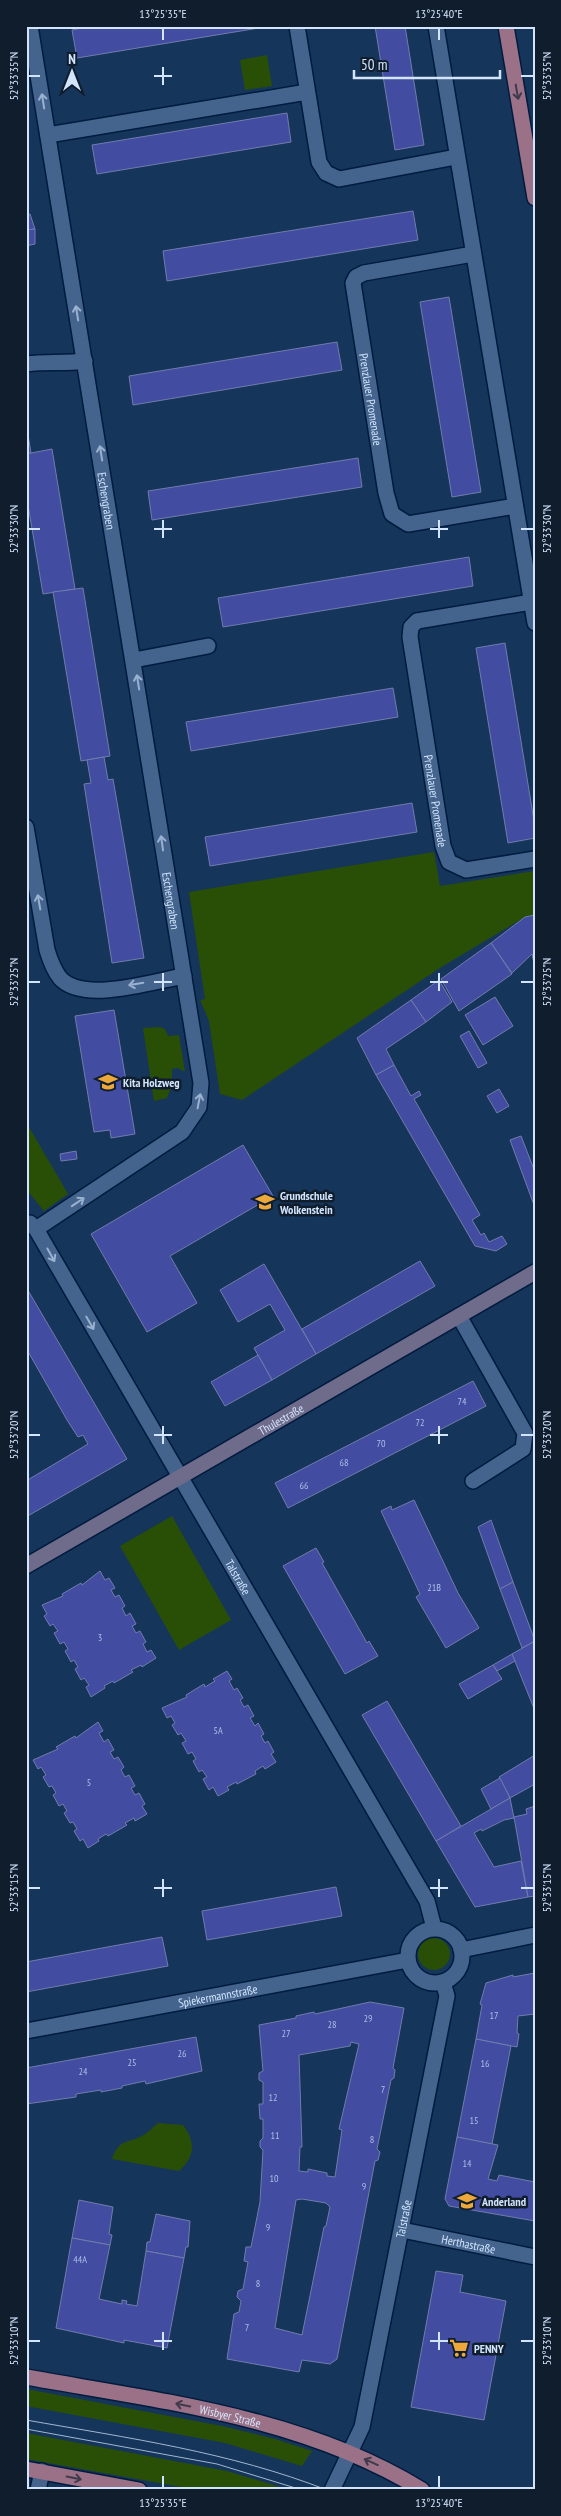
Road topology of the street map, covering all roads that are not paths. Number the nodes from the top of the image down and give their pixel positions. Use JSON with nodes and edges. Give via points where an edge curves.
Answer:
{"nodes":[{"id":1,"x":30,"y":26,"type":"edge"},
{"id":2,"x":297,"y":26,"type":"edge"},
{"id":3,"x":436,"y":26,"type":"edge"},
{"id":4,"x":506,"y":26,"type":"edge"},
{"id":5,"x":307,"y":92,"type":"junction"},
{"id":6,"x":48,"y":135,"type":"junction"},
{"id":7,"x":456,"y":157,"type":"junction"},
{"id":8,"x":535,"y":198,"type":"edge"},
{"id":9,"x":473,"y":254,"type":"junction"},
{"id":10,"x":85,"y":361,"type":"junction"},
{"id":11,"x":26,"y":364,"type":"edge"},
{"id":12,"x":515,"y":506,"type":"junction"},
{"id":13,"x":531,"y":602,"type":"junction"},
{"id":14,"x":535,"y":623,"type":"edge"},
{"id":15,"x":208,"y":646,"type":"dead end"},
{"id":16,"x":134,"y":660,"type":"junction"},
{"id":17,"x":26,"y":826,"type":"edge"},
{"id":18,"x":535,"y":859,"type":"edge"},
{"id":19,"x":184,"y":976,"type":"junction"},
{"id":20,"x":31,"y":1226,"type":"edge"},
{"id":21,"x":535,"y":1272,"type":"edge"},
{"id":22,"x":459,"y":1316,"type":"junction"},
{"id":23,"x":180,"y":1478,"type":"junction"},
{"id":24,"x":473,"y":1481,"type":"dead end"},
{"id":25,"x":26,"y":1566,"type":"edge"},
{"id":26,"x":434,"y":1928,"type":"junction"},
{"id":27,"x":535,"y":1935,"type":"edge"},
{"id":28,"x":462,"y":1950,"type":"junction"},
{"id":29,"x":408,"y":1960,"type":"junction"},
{"id":30,"x":443,"y":1982,"type":"junction"},
{"id":31,"x":26,"y":2031,"type":"edge"},
{"id":32,"x":402,"y":2230,"type":"junction"},
{"id":33,"x":535,"y":2257,"type":"edge"},
{"id":34,"x":26,"y":2377,"type":"edge"},
{"id":35,"x":350,"y":2453,"type":"junction"},
{"id":36,"x":26,"y":2469,"type":"edge"},
{"id":37,"x":42,"y":2472,"type":"junction"},
{"id":38,"x":38,"y":2490,"type":"edge"},
{"id":39,"x":139,"y":2490,"type":"edge"},
{"id":40,"x":332,"y":2490,"type":"edge"},
{"id":41,"x":422,"y":2490,"type":"edge"}],
"edges":[{"from":6,"to":1,"type":"street","name":"Eschengraben","one_way":true},
{"from":2,"to":5,"type":"street"},
{"from":3,"to":7,"type":"street"},
{"from":4,"to":8,"type":"main road","one_way":true},
{"from":5,"to":6,"type":"street"},
{"from":5,"to":7,"type":"street","via":[[319,162],[326,173],[339,179]]},
{"from":10,"to":6,"type":"street","name":"Eschengraben","one_way":true},
{"from":7,"to":9,"type":"street"},
{"from":9,"to":12,"type":"street"},
{"from":9,"to":12,"type":"street","name":"Prenzlauer Promenade","via":[[364,272],[353,283],[386,493],[392,514],[408,524]]},
{"from":10,"to":11,"type":"street"},
{"from":16,"to":10,"type":"street","name":"Eschengraben","one_way":true},
{"from":12,"to":13,"type":"street"},
{"from":13,"to":14,"type":"street"},
{"from":13,"to":18,"type":"street","name":"Prenzlauer Promenade","via":[[417,621],[411,627],[410,637],[443,846],[449,862],[466,870]]},
{"from":15,"to":16,"type":"street"},
{"from":19,"to":16,"type":"street","name":"Eschengraben","one_way":true},
{"from":19,"to":17,"type":"street","one_way":true,"via":[[96,991],[76,987],[61,979],[47,950]]},
{"from":20,"to":19,"type":"street","name":"Eschengraben","one_way":true,"via":[[182,1132],[199,1107],[201,1083]]},
{"from":20,"to":23,"type":"street","name":"Talstraße","one_way":true},
{"from":21,"to":22,"type":"street","name":"Thulestraße"},
{"from":22,"to":23,"type":"street","name":"Thulestraße"},
{"from":22,"to":24,"type":"street","via":[[525,1433],[524,1449]]},
{"from":23,"to":25,"type":"street","name":"Thulestraße"},
{"from":23,"to":26,"type":"street","name":"Talstraße","via":[[427,1901]]},
{"from":26,"to":28,"type":"street","via":[[452,1934]]},
{"from":26,"to":29,"type":"street","via":[[417,1935],[411,1942]]},
{"from":27,"to":28,"type":"street"},
{"from":28,"to":30,"type":"street","via":[[458,1970]]},
{"from":29,"to":30,"type":"street","via":[[411,1969],[425,1981]]},
{"from":29,"to":31,"type":"street","name":"Spiekermannstraße"},
{"from":30,"to":32,"type":"street","name":"Talstraße","via":[[447,1996]]},
{"from":32,"to":33,"type":"street","name":"Herthastraße"},
{"from":32,"to":35,"type":"street","name":"Talstraße","via":[[362,2427]]},
{"from":35,"to":34,"type":"main road","name":"Wisbyer Straße","one_way":true,"via":[[266,2424],[188,2406]]},
{"from":35,"to":40,"type":"street","name":"Talstraße"},
{"from":41,"to":35,"type":"main road","name":"Wisbyer Straße","one_way":true,"via":[[383,2467]]},
{"from":36,"to":37,"type":"main road"},
{"from":37,"to":38,"type":"street"},
{"from":37,"to":39,"type":"main road","one_way":true}]}
